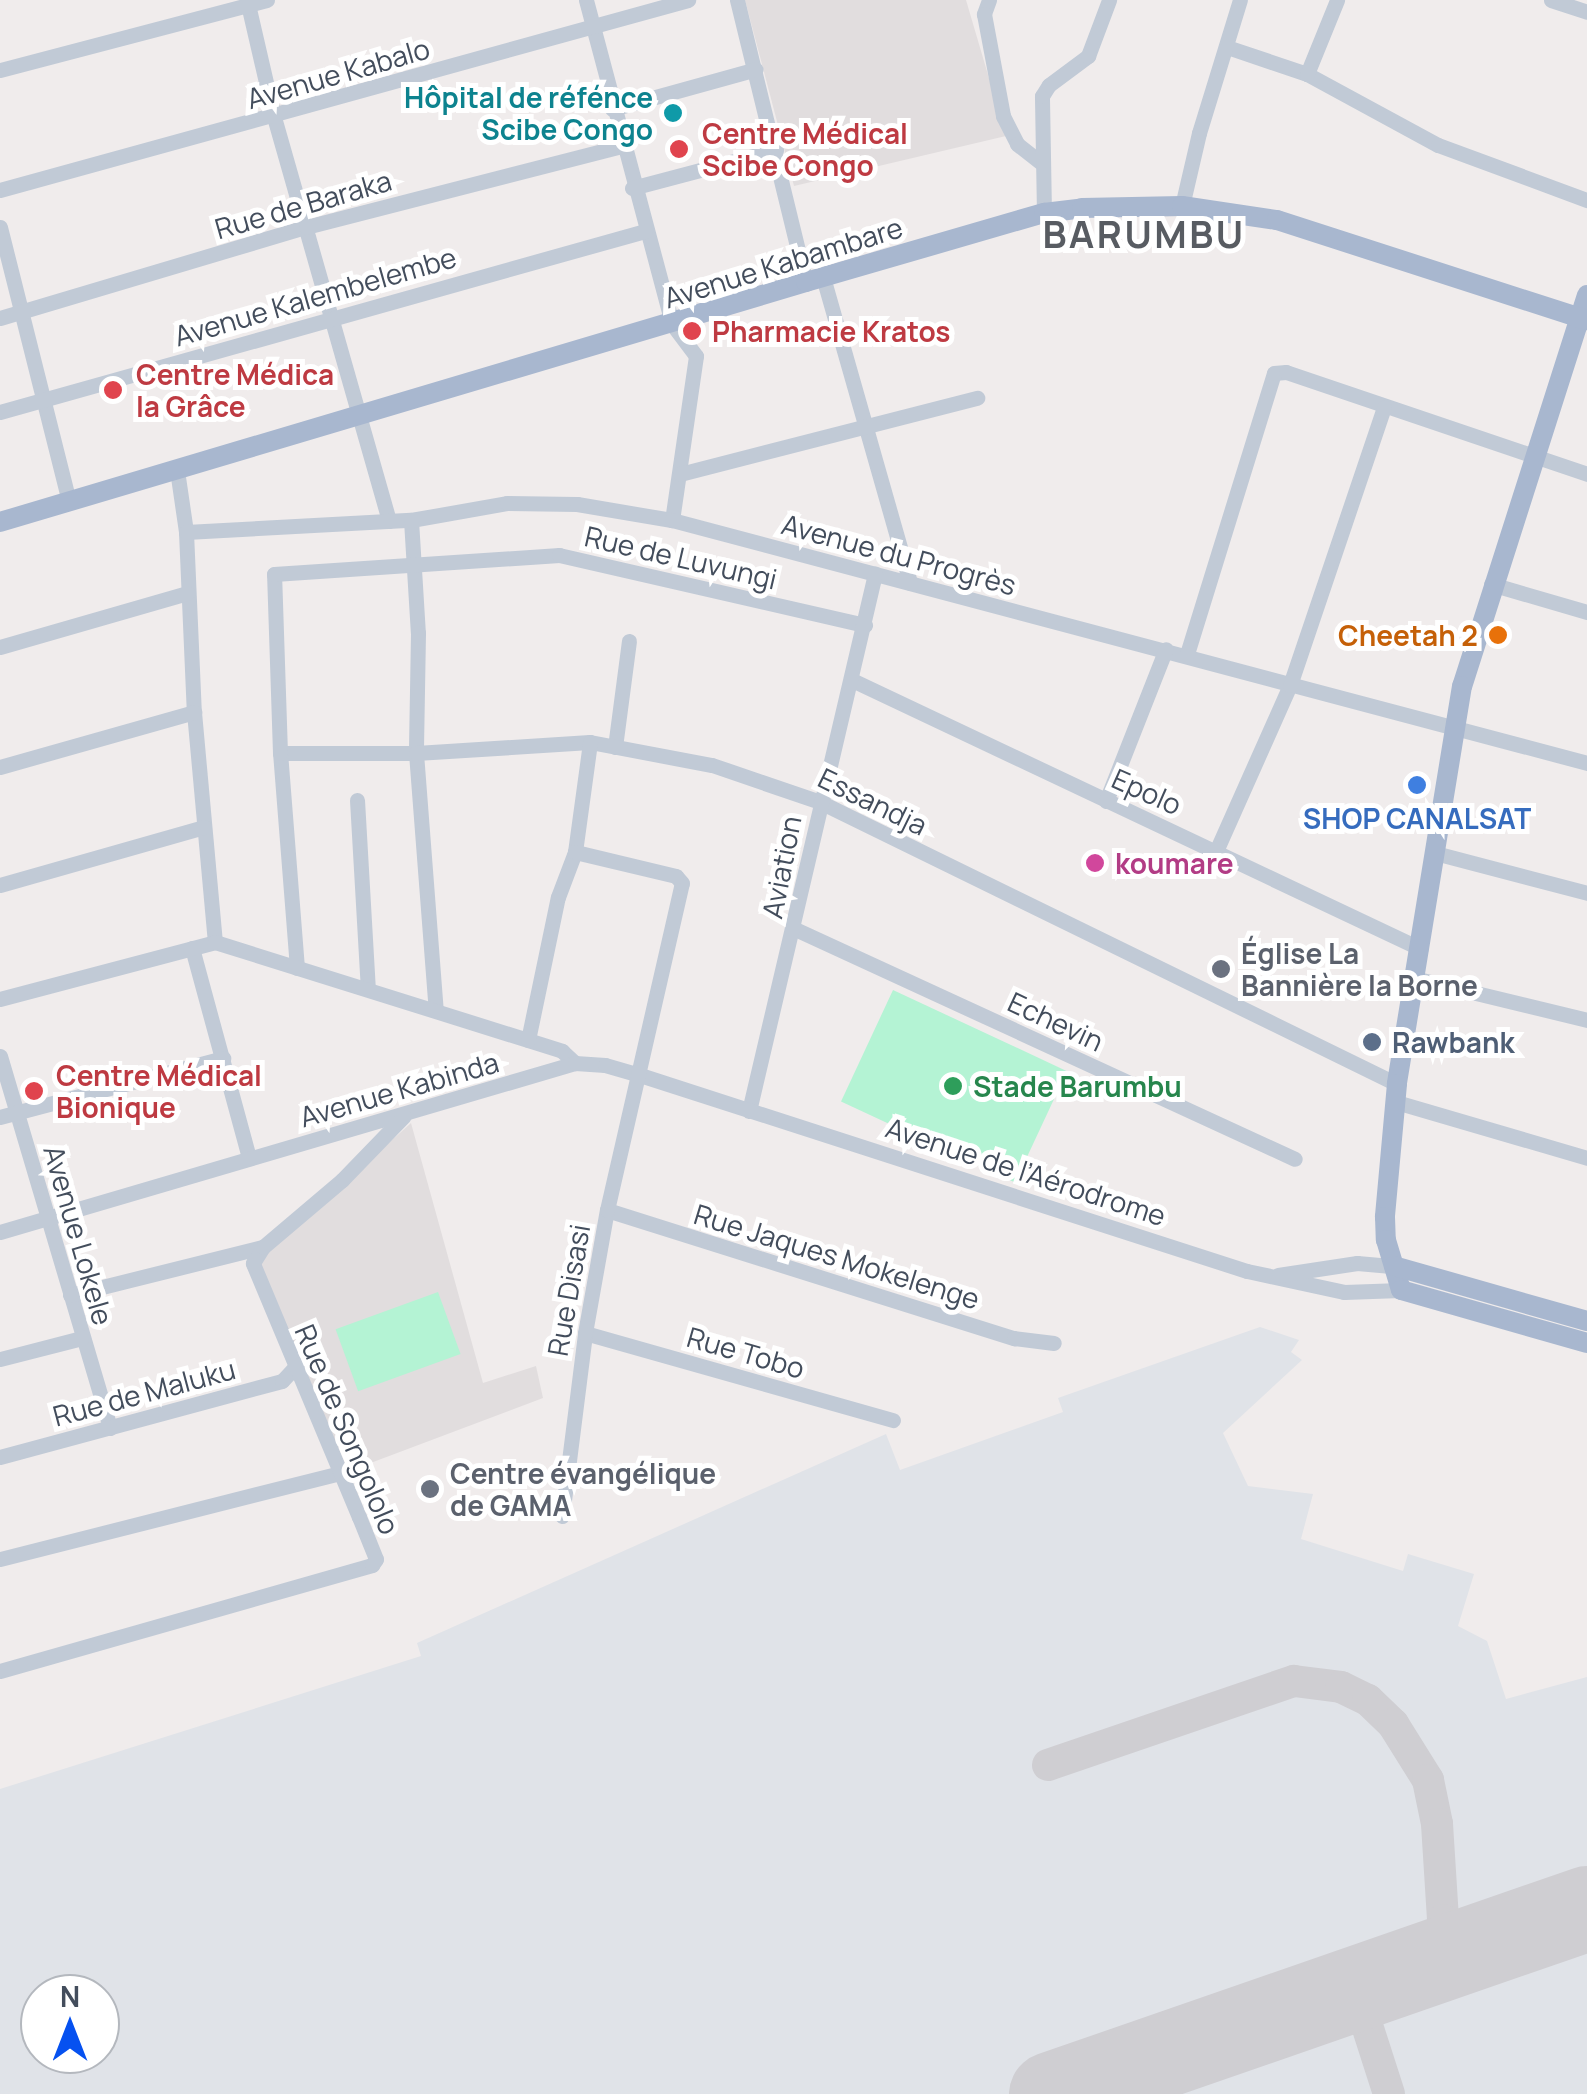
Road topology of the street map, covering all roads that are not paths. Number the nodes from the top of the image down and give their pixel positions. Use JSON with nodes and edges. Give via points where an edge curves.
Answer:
{"nodes":[{"id":1,"x":267,"y":0,"type":"edge"},
{"id":2,"x":586,"y":0,"type":"edge"},
{"id":3,"x":688,"y":0,"type":"edge"},
{"id":4,"x":737,"y":0,"type":"edge"},
{"id":5,"x":973,"y":0,"type":"edge"},
{"id":6,"x":1109,"y":0,"type":"edge"},
{"id":7,"x":1240,"y":0,"type":"edge"},
{"id":8,"x":1337,"y":0,"type":"edge"},
{"id":9,"x":1551,"y":0,"type":"edge"},
{"id":10,"x":248,"y":3,"type":"edge"},
{"id":11,"x":986,"y":7,"type":"edge"},
{"id":12,"x":1587,"y":12,"type":"edge"},
{"id":13,"x":593,"y":27,"type":"junction"},
{"id":14,"x":1228,"y":46,"type":"junction"},
{"id":15,"x":756,"y":68,"type":"junction"},
{"id":16,"x":0,"y":70,"type":"edge"},
{"id":17,"x":1308,"y":74,"type":"junction"},
{"id":18,"x":612,"y":108,"type":"junction"},
{"id":19,"x":274,"y":117,"type":"junction"},
{"id":20,"x":622,"y":146,"type":"junction"},
{"id":21,"x":776,"y":150,"type":"junction"},
{"id":22,"x":1040,"y":162,"type":"junction"},
{"id":23,"x":632,"y":188,"type":"junction"},
{"id":24,"x":0,"y":190,"type":"edge"},
{"id":25,"x":1587,"y":200,"type":"edge"},
{"id":26,"x":1182,"y":206,"type":"junction"},
{"id":27,"x":1044,"y":213,"type":"junction"},
{"id":28,"x":0,"y":227,"type":"edge"},
{"id":29,"x":306,"y":228,"type":"junction"},
{"id":30,"x":645,"y":231,"type":"junction"},
{"id":31,"x":814,"y":280,"type":"junction"},
{"id":32,"x":1587,"y":295,"type":"edge"},
{"id":33,"x":23,"y":312,"type":"junction"},
{"id":34,"x":331,"y":317,"type":"junction"},
{"id":35,"x":0,"y":318,"type":"edge"},
{"id":36,"x":1583,"y":319,"type":"edge"},
{"id":37,"x":672,"y":324,"type":"junction"},
{"id":38,"x":45,"y":398,"type":"junction"},
{"id":39,"x":977,"y":398,"type":"dead end"},
{"id":40,"x":1384,"y":406,"type":"junction"},
{"id":41,"x":0,"y":412,"type":"edge"},
{"id":42,"x":359,"y":416,"type":"junction"},
{"id":43,"x":864,"y":429,"type":"junction"},
{"id":44,"x":1534,"y":458,"type":"junction"},
{"id":45,"x":176,"y":470,"type":"junction"},
{"id":46,"x":680,"y":474,"type":"junction"},
{"id":47,"x":1587,"y":474,"type":"edge"},
{"id":48,"x":69,"y":502,"type":"junction"},
{"id":49,"x":412,"y":520,"type":"junction"},
{"id":50,"x":672,"y":520,"type":"junction"},
{"id":51,"x":389,"y":521,"type":"junction"},
{"id":52,"x":0,"y":522,"type":"edge"},
{"id":53,"x":186,"y":532,"type":"junction"},
{"id":54,"x":414,"y":563,"type":"junction"},
{"id":55,"x":875,"y":574,"type":"junction"},
{"id":56,"x":910,"y":583,"type":"junction"},
{"id":57,"x":1491,"y":584,"type":"junction"},
{"id":58,"x":187,"y":593,"type":"junction"},
{"id":59,"x":1587,"y":612,"type":"edge"},
{"id":60,"x":865,"y":625,"type":"junction"},
{"id":61,"x":629,"y":640,"type":"dead end"},
{"id":62,"x":0,"y":647,"type":"edge"},
{"id":63,"x":1166,"y":649,"type":"junction"},
{"id":64,"x":1187,"y":654,"type":"junction"},
{"id":65,"x":852,"y":680,"type":"junction"},
{"id":66,"x":1290,"y":685,"type":"junction"},
{"id":67,"x":194,"y":712,"type":"junction"},
{"id":68,"x":1453,"y":730,"type":"junction"},
{"id":69,"x":590,"y":742,"type":"junction"},
{"id":70,"x":615,"y":747,"type":"junction"},
{"id":71,"x":416,"y":752,"type":"junction"},
{"id":72,"x":280,"y":753,"type":"junction"},
{"id":73,"x":1587,"y":763,"type":"edge"},
{"id":74,"x":0,"y":767,"type":"edge"},
{"id":75,"x":357,"y":800,"type":"dead end"},
{"id":76,"x":1106,"y":801,"type":"junction"},
{"id":77,"x":820,"y":802,"type":"junction"},
{"id":78,"x":204,"y":827,"type":"junction"},
{"id":79,"x":1218,"y":849,"type":"junction"},
{"id":80,"x":575,"y":852,"type":"junction"},
{"id":81,"x":1436,"y":853,"type":"junction"},
{"id":82,"x":0,"y":885,"type":"edge"},
{"id":83,"x":1587,"y":892,"type":"edge"},
{"id":84,"x":795,"y":929,"type":"junction"},
{"id":85,"x":215,"y":942,"type":"junction"},
{"id":86,"x":192,"y":948,"type":"junction"},
{"id":87,"x":1421,"y":949,"type":"junction"},
{"id":88,"x":297,"y":968,"type":"junction"},
{"id":89,"x":1418,"y":979,"type":"junction"},
{"id":90,"x":368,"y":988,"type":"junction"},
{"id":91,"x":0,"y":999,"type":"edge"},
{"id":92,"x":436,"y":1010,"type":"junction"},
{"id":93,"x":1587,"y":1020,"type":"edge"},
{"id":94,"x":528,"y":1040,"type":"junction"},
{"id":95,"x":0,"y":1056,"type":"edge"},
{"id":96,"x":223,"y":1058,"type":"junction"},
{"id":97,"x":575,"y":1062,"type":"junction"},
{"id":98,"x":640,"y":1076,"type":"junction"},
{"id":99,"x":1396,"y":1093,"type":"junction"},
{"id":100,"x":18,"y":1112,"type":"junction"},
{"id":101,"x":750,"y":1112,"type":"junction"},
{"id":102,"x":407,"y":1114,"type":"junction"},
{"id":103,"x":0,"y":1116,"type":"edge"},
{"id":104,"x":249,"y":1158,"type":"junction"},
{"id":105,"x":1587,"y":1158,"type":"edge"},
{"id":106,"x":1295,"y":1159,"type":"dead end"},
{"id":107,"x":607,"y":1210,"type":"junction"},
{"id":108,"x":47,"y":1219,"type":"junction"},
{"id":109,"x":0,"y":1232,"type":"edge"},
{"id":110,"x":262,"y":1247,"type":"junction"},
{"id":111,"x":1394,"y":1266,"type":"junction"},
{"id":112,"x":1269,"y":1276,"type":"junction"},
{"id":113,"x":1401,"y":1290,"type":"junction"},
{"id":114,"x":70,"y":1295,"type":"junction"},
{"id":115,"x":1587,"y":1321,"type":"edge"},
{"id":116,"x":585,"y":1332,"type":"junction"},
{"id":117,"x":82,"y":1338,"type":"junction"},
{"id":118,"x":1054,"y":1342,"type":"dead end"},
{"id":119,"x":1587,"y":1343,"type":"edge"},
{"id":120,"x":0,"y":1358,"type":"edge"},
{"id":121,"x":296,"y":1366,"type":"junction"},
{"id":122,"x":893,"y":1420,"type":"dead end"},
{"id":123,"x":110,"y":1428,"type":"junction"},
{"id":124,"x":0,"y":1456,"type":"edge"},
{"id":125,"x":340,"y":1472,"type":"junction"},
{"id":126,"x":562,"y":1516,"type":"dead end"},
{"id":127,"x":0,"y":1558,"type":"edge"},
{"id":128,"x":0,"y":1671,"type":"edge"}],
"edges":[{"from":1,"to":10,"type":"street"},
{"from":2,"to":13,"type":"street"},
{"from":3,"to":13,"type":"street","name":"Avenue Kabalo"},
{"from":4,"to":15,"type":"street"},
{"from":5,"to":11,"type":"street"},
{"from":6,"to":22,"type":"street","via":[[1088,56],[1042,96]]},
{"from":7,"to":14,"type":"street"},
{"from":8,"to":17,"type":"street"},
{"from":9,"to":12,"type":"street"},
{"from":10,"to":16,"type":"street"},
{"from":10,"to":19,"type":"street"},
{"from":11,"to":22,"type":"street","via":[[1008,132]]},
{"from":13,"to":18,"type":"street"},
{"from":13,"to":19,"type":"street","name":"Avenue Kabalo"},
{"from":14,"to":17,"type":"street"},
{"from":14,"to":26,"type":"street"},
{"from":15,"to":18,"type":"street"},
{"from":15,"to":21,"type":"street"},
{"from":17,"to":25,"type":"street","via":[[1438,145]]},
{"from":18,"to":20,"type":"street"},
{"from":19,"to":24,"type":"street","name":"Avenue Kabalo"},
{"from":19,"to":29,"type":"street"},
{"from":20,"to":23,"type":"street"},
{"from":20,"to":29,"type":"street","name":"Rue de Baraka"},
{"from":21,"to":23,"type":"street"},
{"from":21,"to":31,"type":"street"},
{"from":22,"to":27,"type":"street"},
{"from":23,"to":30,"type":"street"},
{"from":26,"to":27,"type":"main road","name":"Avenue Kabambare"},
{"from":26,"to":36,"type":"main road","name":"Avenue Kabambare","via":[[1277,220]]},
{"from":27,"to":31,"type":"main road","name":"Avenue Kabambare"},
{"from":28,"to":33,"type":"street"},
{"from":29,"to":33,"type":"street","name":"Rue de Baraka"},
{"from":29,"to":34,"type":"street"},
{"from":30,"to":34,"type":"street","name":"Avenue Kalembelembe"},
{"from":30,"to":37,"type":"street"},
{"from":31,"to":37,"type":"main road","name":"Avenue Kabambare"},
{"from":31,"to":43,"type":"street"},
{"from":32,"to":36,"type":"main road"},
{"from":33,"to":35,"type":"street","name":"Rue de Baraka"},
{"from":33,"to":38,"type":"street"},
{"from":34,"to":38,"type":"street","name":"Avenue Kalembelembe"},
{"from":34,"to":42,"type":"street"},
{"from":36,"to":44,"type":"main road"},
{"from":37,"to":42,"type":"main road","name":"Avenue Kabambare"},
{"from":37,"to":46,"type":"street","via":[[696,356]]},
{"from":38,"to":41,"type":"street","name":"Avenue Kalembelembe"},
{"from":38,"to":48,"type":"street"},
{"from":39,"to":43,"type":"street"},
{"from":40,"to":44,"type":"street"},
{"from":40,"to":64,"type":"street","via":[[1286,372],[1271,376]]},
{"from":40,"to":66,"type":"street"},
{"from":42,"to":45,"type":"main road","name":"Avenue Kabambare"},
{"from":42,"to":51,"type":"street"},
{"from":43,"to":46,"type":"street"},
{"from":43,"to":56,"type":"street"},
{"from":44,"to":47,"type":"street"},
{"from":44,"to":57,"type":"main road"},
{"from":45,"to":48,"type":"main road","name":"Avenue Kabambare"},
{"from":45,"to":53,"type":"street"},
{"from":46,"to":50,"type":"street"},
{"from":48,"to":52,"type":"main road","name":"Avenue Kabambare"},
{"from":49,"to":50,"type":"street","name":"Avenue du Progrès","via":[[508,503],[576,504]]},
{"from":49,"to":51,"type":"street","name":"Avenue du Progrès"},
{"from":49,"to":54,"type":"street"},
{"from":50,"to":55,"type":"street","name":"Avenue du Progrès"},
{"from":51,"to":53,"type":"street","name":"Avenue du Progrès"},
{"from":53,"to":58,"type":"street"},
{"from":54,"to":60,"type":"street","name":"Rue de Luvungi","via":[[581,557]]},
{"from":54,"to":71,"type":"street"},
{"from":54,"to":72,"type":"street","name":"Rue de Luvungi","via":[[273,578]]},
{"from":55,"to":56,"type":"street","name":"Avenue du Progrès"},
{"from":55,"to":60,"type":"street","name":"Aviation"},
{"from":56,"to":63,"type":"street","name":"Avenue du Progrès"},
{"from":57,"to":59,"type":"street"},
{"from":57,"to":68,"type":"main road"},
{"from":58,"to":62,"type":"street"},
{"from":58,"to":67,"type":"street"},
{"from":60,"to":65,"type":"street","name":"Aviation"},
{"from":61,"to":70,"type":"street"},
{"from":63,"to":64,"type":"street","name":"Avenue du Progrès"},
{"from":63,"to":76,"type":"street"},
{"from":64,"to":66,"type":"street","name":"Avenue du Progrès"},
{"from":65,"to":76,"type":"street","name":"Epolo"},
{"from":65,"to":77,"type":"street","name":"Aviation"},
{"from":66,"to":68,"type":"street","name":"Avenue du Progrès"},
{"from":66,"to":79,"type":"street"},
{"from":67,"to":74,"type":"street"},
{"from":67,"to":78,"type":"street"},
{"from":68,"to":73,"type":"street","name":"Avenue du Progrès"},
{"from":68,"to":81,"type":"main road"},
{"from":69,"to":70,"type":"street","name":"Essandja"},
{"from":69,"to":71,"type":"street","name":"Essandja"},
{"from":69,"to":80,"type":"street"},
{"from":70,"to":77,"type":"street","name":"Essandja","via":[[712,765]]},
{"from":71,"to":72,"type":"street","name":"Essandja"},
{"from":71,"to":92,"type":"street"},
{"from":72,"to":88,"type":"street"},
{"from":75,"to":90,"type":"street"},
{"from":76,"to":79,"type":"street","name":"Epolo"},
{"from":77,"to":84,"type":"street","name":"Aviation"},
{"from":77,"to":99,"type":"street","name":"Essandja"},
{"from":78,"to":82,"type":"street"},
{"from":78,"to":85,"type":"street"},
{"from":79,"to":87,"type":"street","name":"Epolo"},
{"from":80,"to":94,"type":"street","via":[[558,897]]},
{"from":80,"to":98,"type":"street","name":"Rue Disasi","via":[[676,876],[682,884]]},
{"from":81,"to":83,"type":"street"},
{"from":81,"to":87,"type":"main road"},
{"from":84,"to":101,"type":"street","name":"Aviation"},
{"from":84,"to":106,"type":"street","name":"Echevin"},
{"from":85,"to":86,"type":"street"},
{"from":85,"to":88,"type":"street"},
{"from":86,"to":91,"type":"street"},
{"from":86,"to":96,"type":"street"},
{"from":87,"to":89,"type":"main road"},
{"from":88,"to":90,"type":"street"},
{"from":89,"to":93,"type":"street"},
{"from":89,"to":99,"type":"main road"},
{"from":90,"to":92,"type":"street"},
{"from":92,"to":94,"type":"street"},
{"from":94,"to":97,"type":"street"},
{"from":95,"to":100,"type":"street","name":"Avenue Lokele"},
{"from":96,"to":100,"type":"street"},
{"from":96,"to":104,"type":"street"},
{"from":97,"to":98,"type":"street","name":"Avenue Kabinda"},
{"from":97,"to":102,"type":"street","name":"Avenue Kabinda"},
{"from":98,"to":101,"type":"street","name":"Avenue de l’Aérodrome"},
{"from":98,"to":107,"type":"street","name":"Rue Disasi"},
{"from":99,"to":105,"type":"street","name":"Essandja"},
{"from":99,"to":111,"type":"main road","via":[[1385,1218]]},
{"from":100,"to":103,"type":"street"},
{"from":100,"to":108,"type":"street","name":"Avenue Lokele"},
{"from":101,"to":112,"type":"street","name":"Avenue de l’Aérodrome"},
{"from":102,"to":104,"type":"street","name":"Avenue Kabinda"},
{"from":102,"to":110,"type":"street"},
{"from":104,"to":108,"type":"street","name":"Avenue Kabinda"},
{"from":107,"to":116,"type":"street","name":"Rue Disasi"},
{"from":107,"to":118,"type":"street","name":"Rue Jaques Mokelenge","via":[[1014,1338]]},
{"from":108,"to":109,"type":"street","name":"Avenue Kabinda"},
{"from":108,"to":114,"type":"street","name":"Avenue Lokele"},
{"from":110,"to":114,"type":"street"},
{"from":110,"to":121,"type":"street","name":"Rue de Songololo","via":[[256,1276]]},
{"from":111,"to":112,"type":"street","via":[[1357,1263]]},
{"from":111,"to":113,"type":"main road"},
{"from":111,"to":115,"type":"main road"},
{"from":112,"to":113,"type":"street","name":"Avenue de l’Aérodrome","via":[[1344,1292]]},
{"from":113,"to":119,"type":"main road","name":"Avenue de l’Aérodrome"},
{"from":114,"to":117,"type":"street","name":"Avenue Lokele"},
{"from":116,"to":122,"type":"street","name":"Rue Tobo"},
{"from":116,"to":126,"type":"street","name":"Rue Disasi"},
{"from":117,"to":120,"type":"street"},
{"from":117,"to":123,"type":"street","name":"Avenue Lokele"},
{"from":121,"to":123,"type":"street","name":"Rue de Maluku","via":[[282,1381]]},
{"from":121,"to":125,"type":"street","name":"Rue de Songololo"},
{"from":123,"to":124,"type":"street","name":"Rue de Maluku"},
{"from":125,"to":127,"type":"street"},
{"from":125,"to":128,"type":"street","name":"Rue de Songololo","via":[[376,1559],[372,1565]]}]}
